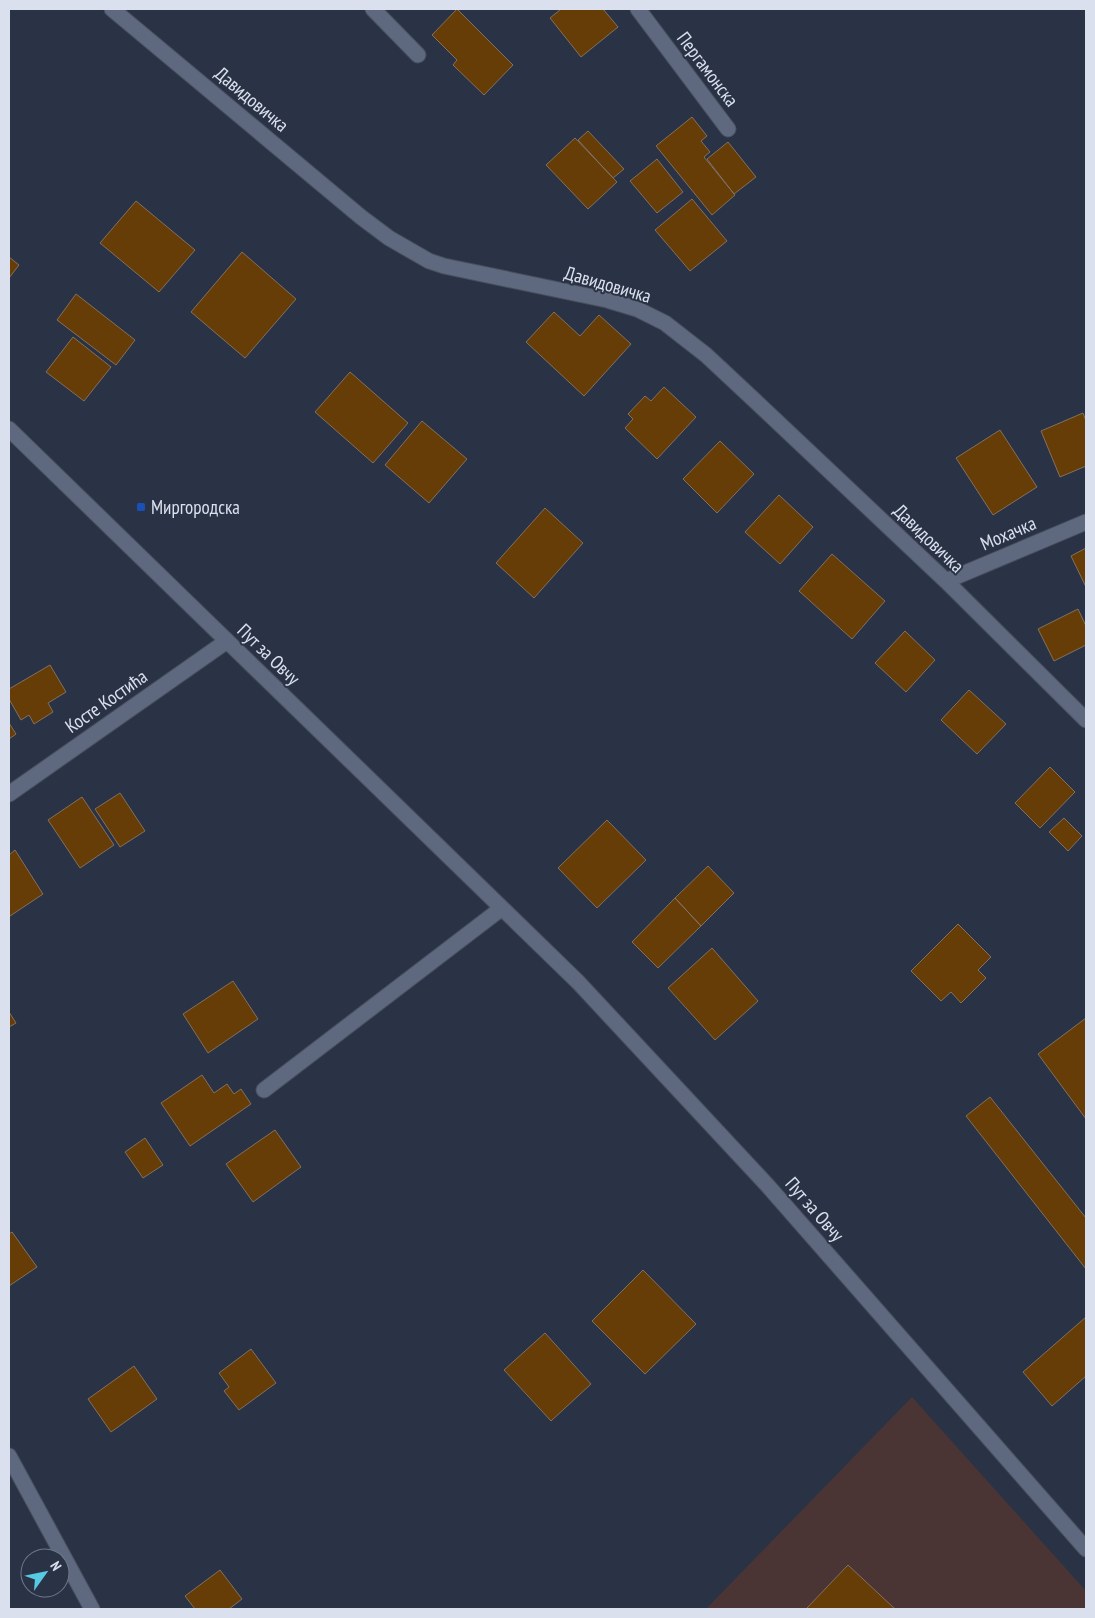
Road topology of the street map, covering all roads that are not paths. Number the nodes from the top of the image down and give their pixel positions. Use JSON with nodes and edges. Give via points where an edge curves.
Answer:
{"nodes":[{"id":1,"x":112,"y":9,"type":"edge"},
{"id":2,"x":373,"y":9,"type":"edge"},
{"id":3,"x":638,"y":9,"type":"edge"},
{"id":4,"x":418,"y":55,"type":"dead end"},
{"id":5,"x":728,"y":129,"type":"dead end"},
{"id":6,"x":9,"y":429,"type":"edge"},
{"id":7,"x":1086,"y":522,"type":"edge"},
{"id":8,"x":946,"y":581,"type":"junction"},
{"id":9,"x":227,"y":641,"type":"junction"},
{"id":10,"x":1086,"y":720,"type":"edge"},
{"id":11,"x":9,"y":794,"type":"edge"},
{"id":12,"x":502,"y":908,"type":"junction"},
{"id":13,"x":264,"y":1090,"type":"dead end"},
{"id":14,"x":9,"y":1456,"type":"edge"},
{"id":15,"x":1086,"y":1548,"type":"edge"},
{"id":16,"x":92,"y":1609,"type":"edge"}],
"edges":[{"from":1,"to":8,"type":"street","name":"Давидовичка","via":[[361,217],[415,254],[444,266],[637,308],[665,322],[751,396]]},
{"from":2,"to":4,"type":"street"},
{"from":3,"to":5,"type":"street","name":"Пергамонска"},
{"from":6,"to":9,"type":"street","name":"Пут за Овчу"},
{"from":7,"to":8,"type":"street","name":"Мохачка"},
{"from":8,"to":10,"type":"street","name":"Давидовичка"},
{"from":9,"to":11,"type":"street","name":"Косте Костића"},
{"from":9,"to":12,"type":"street","name":"Пут за Овчу"},
{"from":12,"to":13,"type":"street"},
{"from":12,"to":15,"type":"street","name":"Пут за Овчу","via":[[578,982],[768,1186]]},
{"from":14,"to":16,"type":"street"}]}
